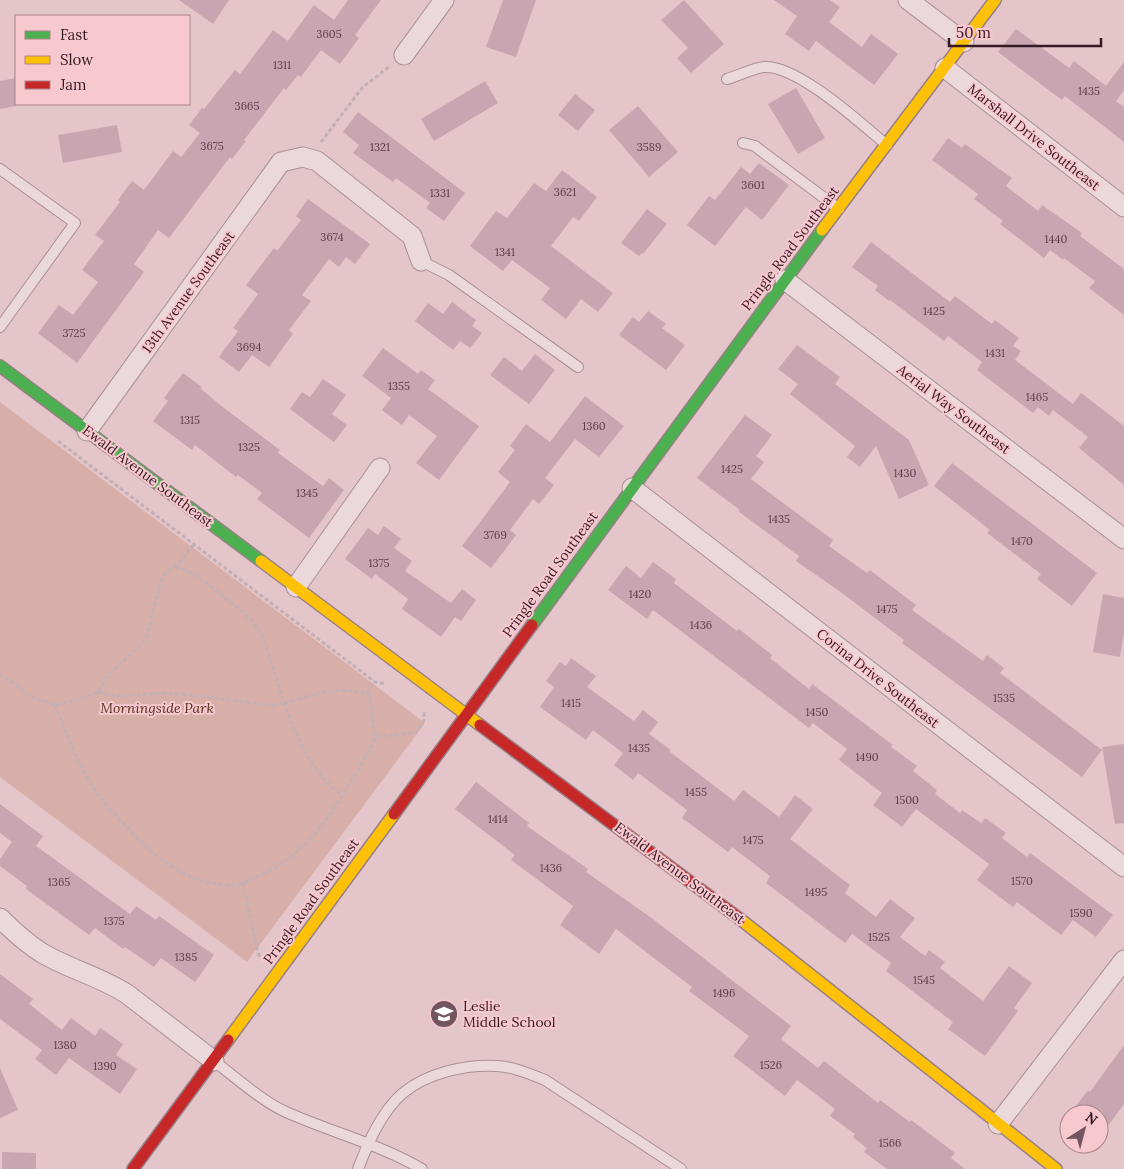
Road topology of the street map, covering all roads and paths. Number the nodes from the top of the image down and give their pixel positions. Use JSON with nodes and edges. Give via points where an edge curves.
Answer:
{"nodes":[{"id":1,"x":444,"y":0,"type":"edge"},
{"id":2,"x":908,"y":0,"type":"edge"},
{"id":3,"x":995,"y":0,"type":"edge"},
{"id":4,"x":964,"y":42,"type":"junction"},
{"id":5,"x":404,"y":55,"type":"joint"},
{"id":6,"x":945,"y":68,"type":"junction"},
{"id":7,"x":727,"y":79,"type":"dead end"},
{"id":8,"x":743,"y":143,"type":"dead end"},
{"id":9,"x":887,"y":145,"type":"junction"},
{"id":10,"x":300,"y":158,"type":"junction"},
{"id":11,"x":0,"y":169,"type":"edge"},
{"id":12,"x":1124,"y":206,"type":"edge"},
{"id":13,"x":838,"y":208,"type":"junction"},
{"id":14,"x":421,"y":261,"type":"joint"},
{"id":15,"x":785,"y":280,"type":"junction"},
{"id":16,"x":0,"y":327,"type":"edge"},
{"id":17,"x":0,"y":366,"type":"edge"},
{"id":18,"x":578,"y":367,"type":"dead end"},
{"id":19,"x":87,"y":431,"type":"junction"},
{"id":20,"x":54,"y":438,"type":"dead end"},
{"id":21,"x":380,"y":468,"type":"dead end"},
{"id":22,"x":632,"y":488,"type":"junction"},
{"id":23,"x":1124,"y":539,"type":"edge"},
{"id":24,"x":194,"y":544,"type":"junction"},
{"id":25,"x":176,"y":567,"type":"junction"},
{"id":26,"x":296,"y":587,"type":"junction"},
{"id":27,"x":0,"y":674,"type":"edge"},
{"id":28,"x":375,"y":682,"type":"junction"},
{"id":29,"x":390,"y":685,"type":"dead end"},
{"id":30,"x":98,"y":692,"type":"junction"},
{"id":31,"x":367,"y":693,"type":"junction"},
{"id":32,"x":284,"y":704,"type":"junction"},
{"id":33,"x":55,"y":705,"type":"junction"},
{"id":34,"x":421,"y":708,"type":"dead end"},
{"id":35,"x":467,"y":714,"type":"junction"},
{"id":36,"x":376,"y":737,"type":"junction"},
{"id":37,"x":342,"y":795,"type":"junction"},
{"id":38,"x":1124,"y":867,"type":"edge"},
{"id":39,"x":243,"y":883,"type":"junction"},
{"id":40,"x":0,"y":918,"type":"edge"},
{"id":41,"x":260,"y":958,"type":"dead end"},
{"id":42,"x":1124,"y":960,"type":"edge"},
{"id":43,"x":214,"y":1061,"type":"junction"},
{"id":44,"x":998,"y":1124,"type":"junction"},
{"id":45,"x":368,"y":1143,"type":"junction"},
{"id":46,"x":133,"y":1169,"type":"edge"},
{"id":47,"x":358,"y":1169,"type":"edge"},
{"id":48,"x":422,"y":1169,"type":"edge"},
{"id":49,"x":682,"y":1169,"type":"edge"},
{"id":50,"x":1056,"y":1169,"type":"edge"}],
"edges":[{"from":1,"to":5,"type":"street"},
{"from":2,"to":4,"type":"street"},
{"from":3,"to":4,"type":"main road","name":"Pringle Road Southeast"},
{"from":4,"to":6,"type":"main road","name":"Pringle Road Southeast"},
{"from":5,"to":10,"type":"path","via":[[362,88]]},
{"from":6,"to":9,"type":"main road","name":"Pringle Road Southeast"},
{"from":6,"to":12,"type":"street","name":"Marshall Drive Southeast"},
{"from":7,"to":9,"type":"lane","via":[[764,67],[801,78]]},
{"from":8,"to":13,"type":"lane","via":[[755,146]]},
{"from":9,"to":13,"type":"main road","name":"Pringle Road Southeast"},
{"from":10,"to":14,"type":"street","via":[[316,161],[412,236]]},
{"from":10,"to":19,"type":"street","name":"13th Avenue Southeast","via":[[282,162]]},
{"from":11,"to":16,"type":"lane","via":[[75,223]]},
{"from":13,"to":15,"type":"main road","name":"Pringle Road Southeast"},
{"from":14,"to":18,"type":"lane","via":[[450,275]]},
{"from":15,"to":22,"type":"main road","name":"Pringle Road Southeast"},
{"from":15,"to":23,"type":"street","name":"Aerial Way Southeast"},
{"from":17,"to":19,"type":"main road","name":"Ewald Avenue Southeast"},
{"from":19,"to":26,"type":"main road","name":"Ewald Avenue Southeast"},
{"from":20,"to":24,"type":"path"},
{"from":21,"to":26,"type":"street"},
{"from":22,"to":35,"type":"main road","name":"Pringle Road Southeast"},
{"from":22,"to":38,"type":"street","name":"Corina Drive Southeast"},
{"from":24,"to":25,"type":"path"},
{"from":24,"to":28,"type":"path"},
{"from":25,"to":30,"type":"path","via":[[161,580],[147,636],[109,674]]},
{"from":25,"to":32,"type":"path","via":[[208,584],[254,624],[265,645]]},
{"from":26,"to":35,"type":"main road","name":"Ewald Avenue Southeast"},
{"from":27,"to":33,"type":"path","via":[[32,698]]},
{"from":28,"to":29,"type":"path"},
{"from":28,"to":31,"type":"path"},
{"from":30,"to":32,"type":"path","via":[[113,696],[191,695],[265,705]]},
{"from":30,"to":33,"type":"path"},
{"from":31,"to":32,"type":"path","via":[[344,690],[320,692]]},
{"from":31,"to":36,"type":"path"},
{"from":32,"to":37,"type":"path","via":[[307,754],[325,780]]},
{"from":33,"to":39,"type":"path","via":[[69,743],[92,786],[146,846],[182,873],[211,882]]},
{"from":34,"to":36,"type":"path","via":[[426,716],[416,732]]},
{"from":35,"to":43,"type":"main road","name":"Pringle Road Southeast"},
{"from":35,"to":44,"type":"main road","name":"Ewald Avenue Southeast","via":[[734,914]]},
{"from":36,"to":37,"type":"path"},
{"from":37,"to":39,"type":"path","via":[[327,820],[300,850],[278,867]]},
{"from":39,"to":41,"type":"path"},
{"from":40,"to":43,"type":"street","via":[[18,936],[43,953],[120,990]]},
{"from":42,"to":44,"type":"street"},
{"from":43,"to":45,"type":"lane","via":[[285,1112]]},
{"from":43,"to":46,"type":"main road","name":"Pringle Road Southeast"},
{"from":44,"to":50,"type":"main road","name":"Ewald Avenue Southeast"},
{"from":45,"to":47,"type":"lane"},
{"from":45,"to":48,"type":"lane"},
{"from":45,"to":49,"type":"lane","via":[[403,1093],[430,1077],[455,1069],[498,1066],[545,1080]]}]}
